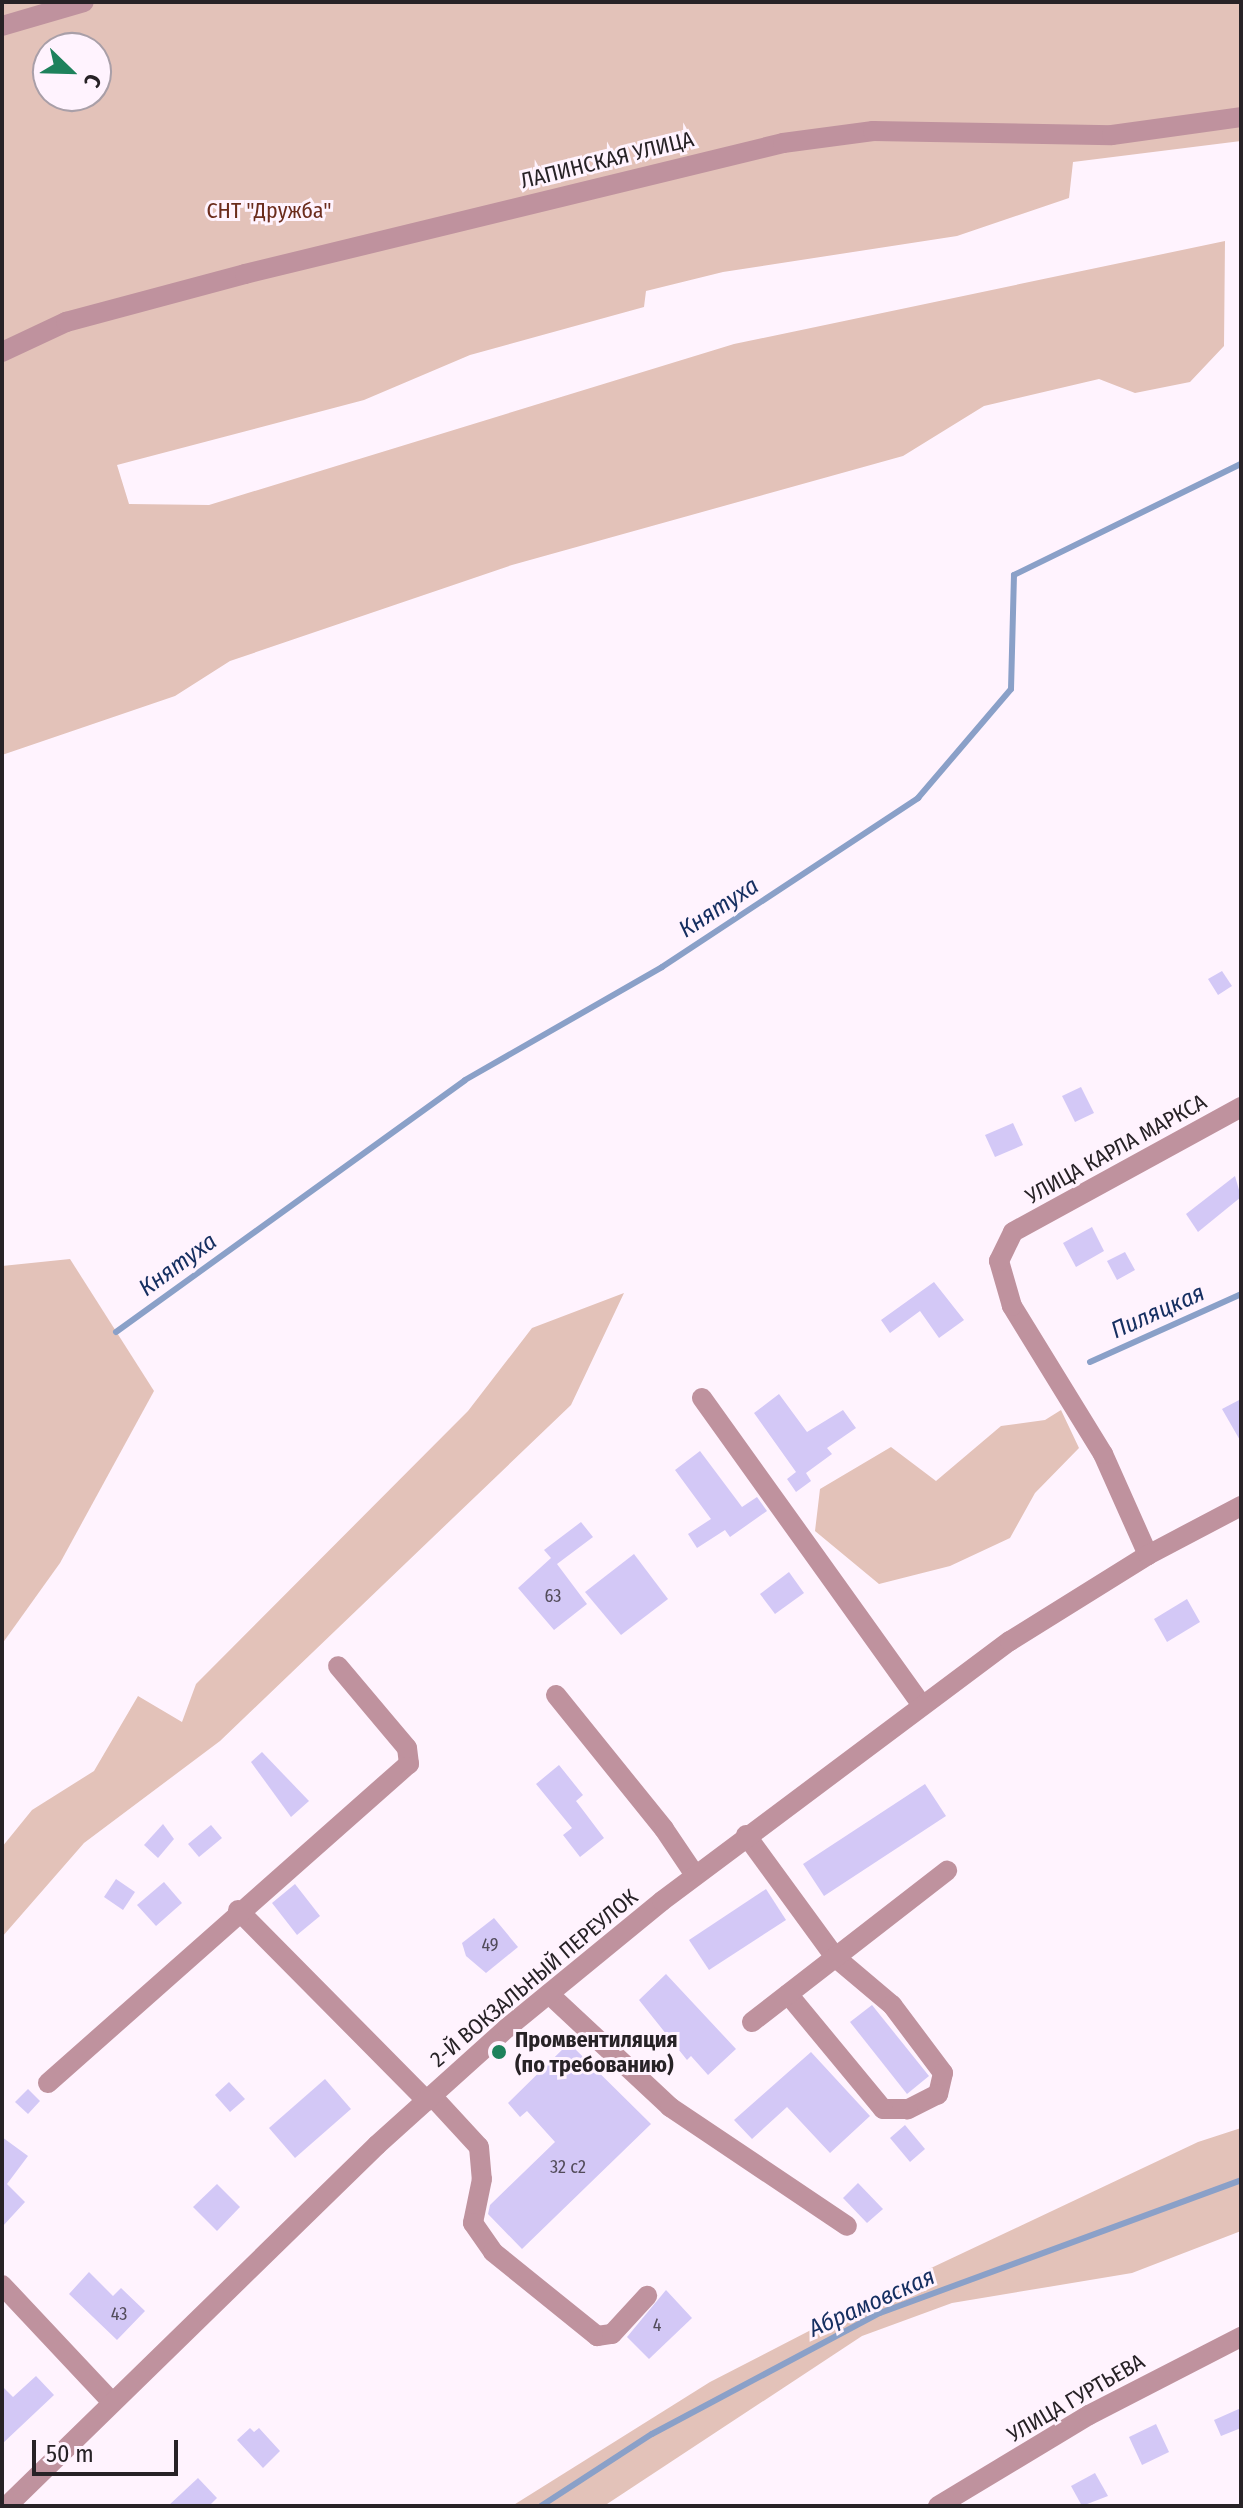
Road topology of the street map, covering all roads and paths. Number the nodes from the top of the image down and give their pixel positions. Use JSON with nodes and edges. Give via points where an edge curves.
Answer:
{"nodes":[{"id":1,"x":84,"y":2,"type":"edge"},
{"id":2,"x":2,"y":26,"type":"edge"},
{"id":3,"x":1241,"y":117,"type":"edge"},
{"id":4,"x":2,"y":352,"type":"edge"},
{"id":5,"x":1241,"y":1107,"type":"edge"},
{"id":6,"x":702,"y":1398,"type":"dead end"},
{"id":7,"x":1241,"y":1506,"type":"edge"},
{"id":8,"x":1148,"y":1555,"type":"junction"},
{"id":9,"x":338,"y":1666,"type":"dead end"},
{"id":10,"x":556,"y":1695,"type":"dead end"},
{"id":11,"x":921,"y":1704,"type":"junction"},
{"id":12,"x":746,"y":1835,"type":"junction"},
{"id":13,"x":947,"y":1871,"type":"dead end"},
{"id":14,"x":695,"y":1875,"type":"junction"},
{"id":15,"x":238,"y":1910,"type":"junction"},
{"id":16,"x":835,"y":1957,"type":"junction"},
{"id":17,"x":549,"y":1994,"type":"junction"},
{"id":18,"x":788,"y":1994,"type":"junction"},
{"id":19,"x":752,"y":2022,"type":"dead end"},
{"id":20,"x":48,"y":2083,"type":"dead end"},
{"id":21,"x":429,"y":2098,"type":"junction"},
{"id":22,"x":847,"y":2226,"type":"dead end"},
{"id":23,"x":2,"y":2285,"type":"edge"},
{"id":24,"x":647,"y":2296,"type":"dead end"},
{"id":25,"x":1241,"y":2337,"type":"edge"},
{"id":26,"x":112,"y":2402,"type":"junction"},
{"id":27,"x":7,"y":2506,"type":"edge"},
{"id":28,"x":938,"y":2506,"type":"edge"}],
"edges":[{"from":1,"to":2,"type":"street"},
{"from":3,"to":4,"type":"street","name":"ЛАПИНСКАЯ УЛИЦА","via":[[1112,135],[873,131],[783,143],[245,274],[66,322]]},
{"from":5,"to":8,"type":"street","name":"УЛИЦА КАРЛА МАРКСА","via":[[1013,1232],[999,1261],[1012,1306],[1103,1454]]},
{"from":6,"to":11,"type":"street"},
{"from":7,"to":8,"type":"street","name":"2-Й ВОКЗАЛЬНЫЙ ПЕРЕУЛОК"},
{"from":8,"to":11,"type":"street","name":"2-Й ВОКЗАЛЬНЫЙ ПЕРЕУЛОК"},
{"from":9,"to":15,"type":"street","via":[[407,1748],[409,1764]]},
{"from":10,"to":14,"type":"street"},
{"from":11,"to":12,"type":"street","name":"2-Й ВОКЗАЛЬНЫЙ ПЕРЕУЛОК"},
{"from":12,"to":14,"type":"street","name":"2-Й ВОКЗАЛЬНЫЙ ПЕРЕУЛОК"},
{"from":12,"to":16,"type":"street"},
{"from":13,"to":16,"type":"street"},
{"from":14,"to":17,"type":"street","name":"2-Й ВОКЗАЛЬНЫЙ ПЕРЕУЛОК"},
{"from":15,"to":20,"type":"street"},
{"from":15,"to":21,"type":"street"},
{"from":16,"to":18,"type":"street"},
{"from":16,"to":18,"type":"street","via":[[878,1991],[943,2073],[938,2094],[908,2109],[883,2109]]},
{"from":17,"to":21,"type":"street","name":"2-Й ВОКЗАЛЬНЫЙ ПЕРЕУЛОК"},
{"from":17,"to":22,"type":"street","via":[[670,2107]]},
{"from":18,"to":19,"type":"street"},
{"from":21,"to":24,"type":"street","via":[[479,2147],[482,2179],[473,2223],[493,2252],[597,2336],[612,2334]]},
{"from":21,"to":26,"type":"street","name":"2-Й ВОКЗАЛЬНЫЙ ПЕРЕУЛОК"},
{"from":23,"to":26,"type":"street"},
{"from":25,"to":28,"type":"street","name":"УЛИЦА ГУРТЬЕВА","via":[[1089,2415]]},
{"from":26,"to":27,"type":"street","name":"2-Й ВОКЗАЛЬНЫЙ ПЕРЕУЛОК"}]}
